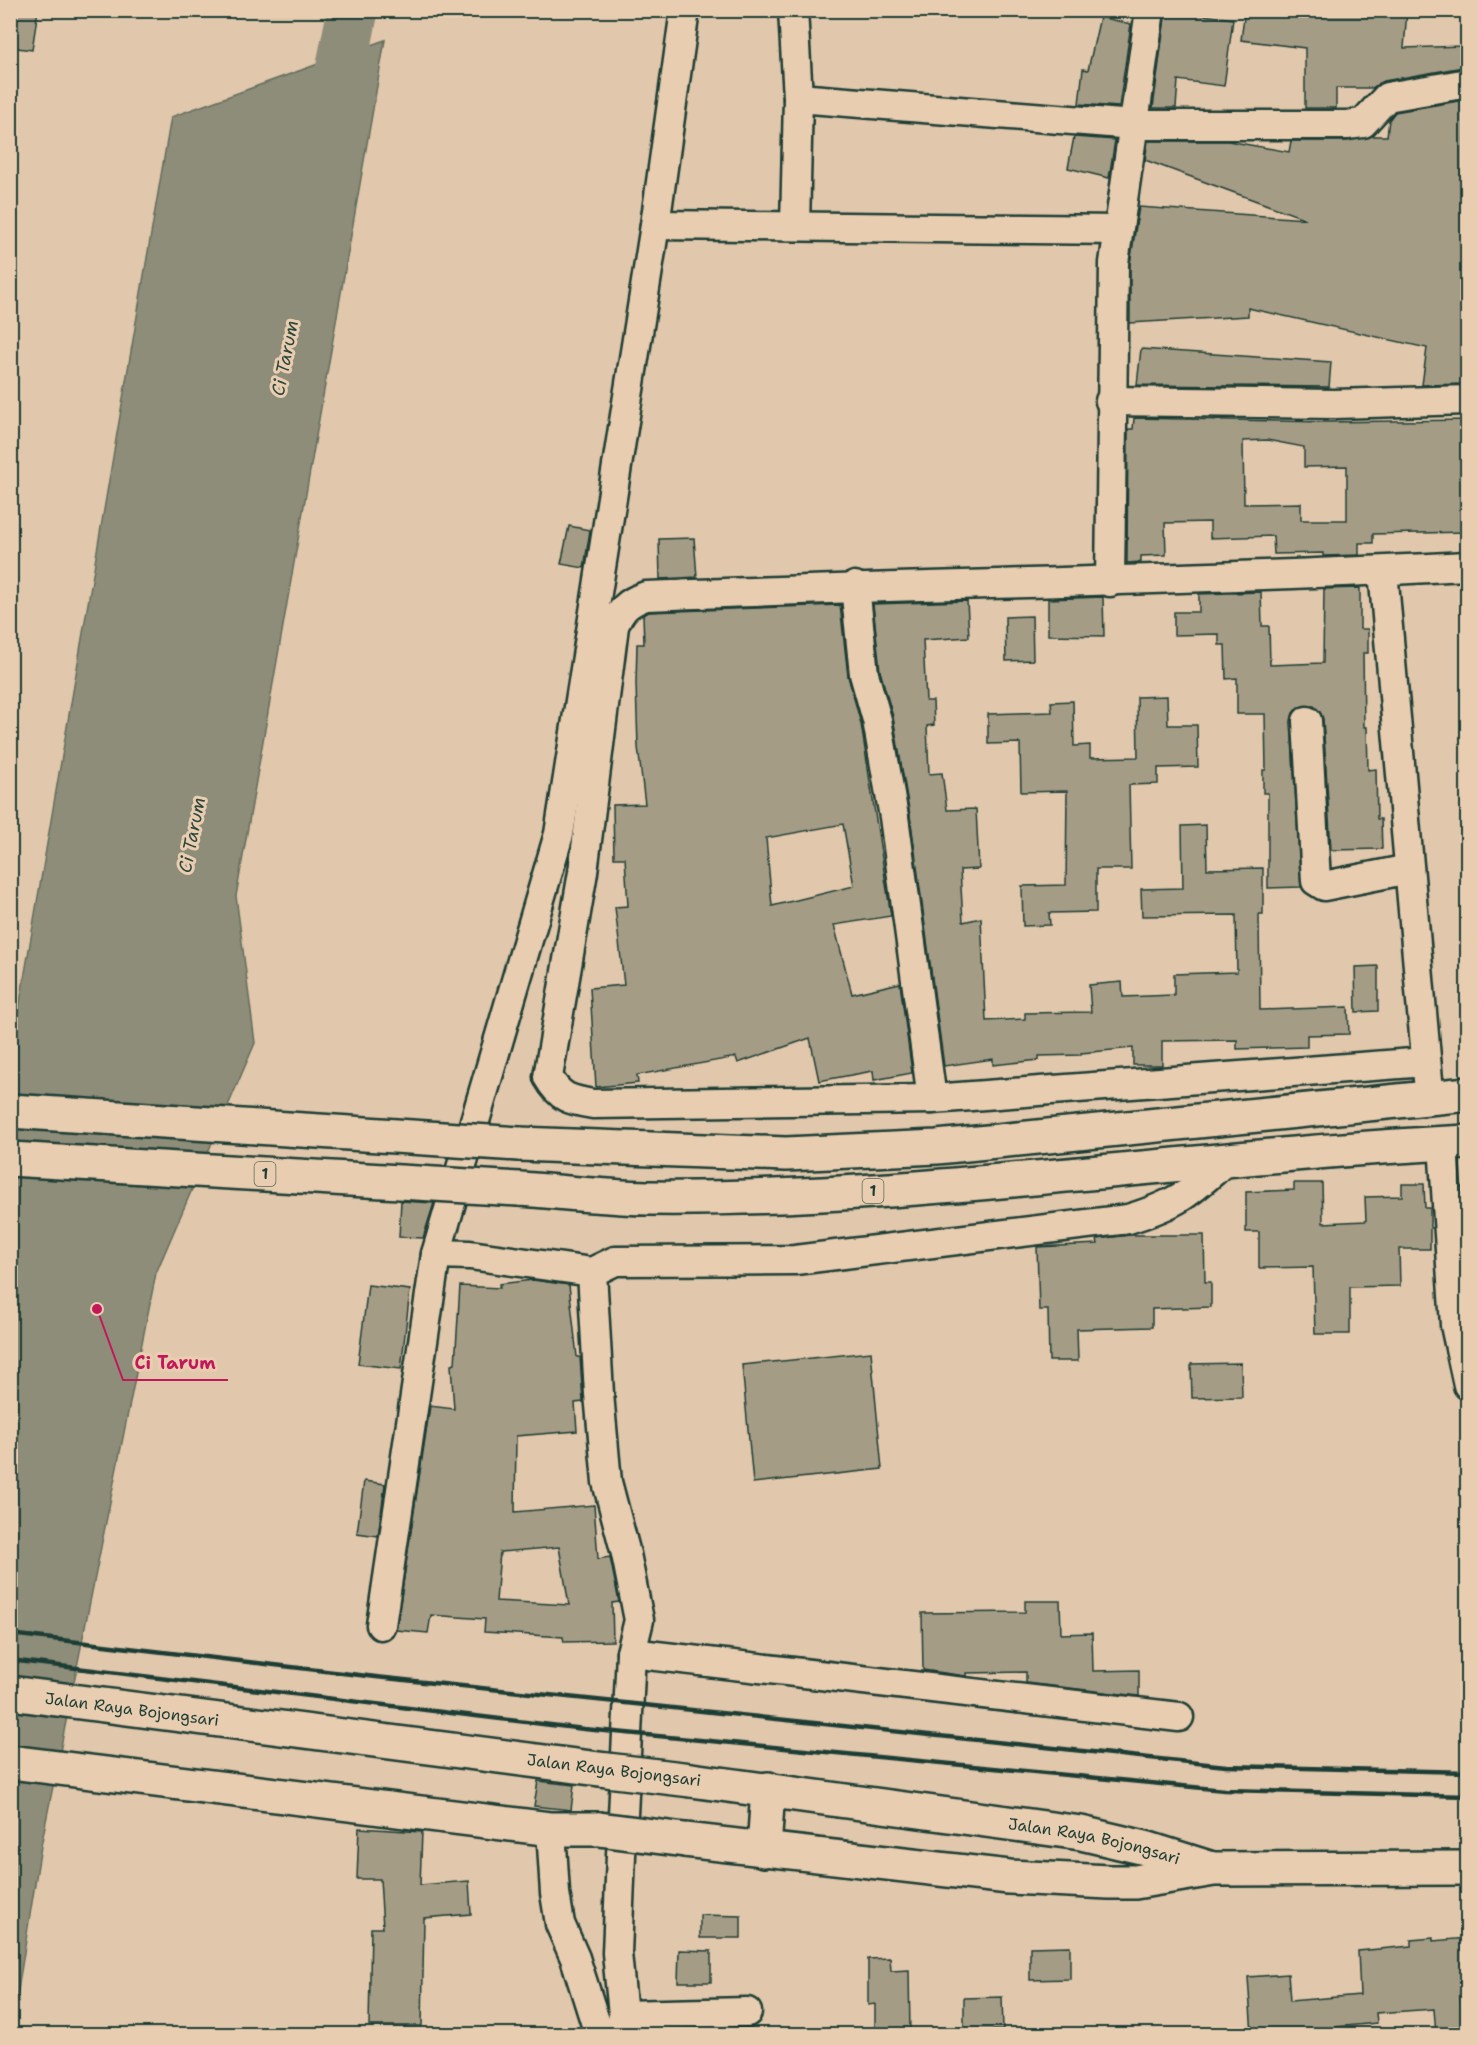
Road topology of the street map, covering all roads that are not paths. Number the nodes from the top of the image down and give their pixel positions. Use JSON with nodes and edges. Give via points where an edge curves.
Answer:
{"nodes":[{"id":1,"x":685,"y":10,"type":"edge"},
{"id":2,"x":793,"y":10,"type":"edge"},
{"id":3,"x":1150,"y":10,"type":"edge"},
{"id":4,"x":1467,"y":83,"type":"edge"},
{"id":5,"x":798,"y":98,"type":"junction"},
{"id":6,"x":1134,"y":125,"type":"junction"},
{"id":7,"x":655,"y":225,"type":"junction"},
{"id":8,"x":795,"y":226,"type":"junction"},
{"id":9,"x":1118,"y":230,"type":"junction"},
{"id":10,"x":1467,"y":400,"type":"edge"},
{"id":11,"x":1110,"y":401,"type":"junction"},
{"id":12,"x":1467,"y":566,"type":"edge"},
{"id":13,"x":1383,"y":571,"type":"junction"},
{"id":14,"x":1110,"y":582,"type":"junction"},
{"id":15,"x":855,"y":586,"type":"junction"},
{"id":16,"x":1307,"y":721,"type":"dead end"},
{"id":17,"x":1409,"y":869,"type":"junction"},
{"id":18,"x":1426,"y":1062,"type":"junction"},
{"id":19,"x":1467,"y":1085,"type":"edge"},
{"id":20,"x":1467,"y":1094,"type":"edge"},
{"id":21,"x":1429,"y":1098,"type":"junction"},
{"id":22,"x":933,"y":1099,"type":"junction"},
{"id":23,"x":10,"y":1111,"type":"edge"},
{"id":24,"x":1455,"y":1143,"type":"edge"},
{"id":25,"x":10,"y":1159,"type":"edge"},
{"id":26,"x":1226,"y":1160,"type":"junction"},
{"id":27,"x":436,"y":1254,"type":"junction"},
{"id":28,"x":592,"y":1272,"type":"junction"},
{"id":29,"x":1467,"y":1385,"type":"edge"},
{"id":30,"x":381,"y":1625,"type":"dead end"},
{"id":31,"x":632,"y":1653,"type":"junction"},
{"id":32,"x":10,"y":1693,"type":"edge"},
{"id":33,"x":1179,"y":1717,"type":"dead end"},
{"id":34,"x":10,"y":1762,"type":"edge"},
{"id":35,"x":768,"y":1790,"type":"junction"},
{"id":36,"x":551,"y":1829,"type":"junction"},
{"id":37,"x":764,"y":1850,"type":"junction"},
{"id":38,"x":1467,"y":1868,"type":"edge"},
{"id":39,"x":1214,"y":1869,"type":"junction"},
{"id":40,"x":617,"y":1953,"type":"junction"},
{"id":41,"x":575,"y":1958,"type":"junction"},
{"id":42,"x":747,"y":2012,"type":"dead end"},
{"id":43,"x":622,"y":2025,"type":"edge"},
{"id":44,"x":599,"y":2034,"type":"edge"}],
"edges":[{"from":1,"to":7,"type":"street"},
{"from":2,"to":5,"type":"street"},
{"from":3,"to":6,"type":"street"},
{"from":4,"to":6,"type":"street","via":[[1387,97],[1363,123]]},
{"from":5,"to":6,"type":"street"},
{"from":5,"to":8,"type":"street"},
{"from":6,"to":9,"type":"street"},
{"from":7,"to":8,"type":"street"},
{"from":7,"to":27,"type":"street","via":[[559,834]]},
{"from":8,"to":9,"type":"street"},
{"from":9,"to":11,"type":"street"},
{"from":10,"to":11,"type":"street","via":[[1335,405]]},
{"from":11,"to":14,"type":"street"},
{"from":12,"to":13,"type":"street"},
{"from":13,"to":14,"type":"street"},
{"from":13,"to":17,"type":"street"},
{"from":14,"to":15,"type":"street"},
{"from":15,"to":22,"type":"street","via":[[864,674],[877,720],[894,817]]},
{"from":15,"to":22,"type":"street","via":[[646,596],[621,609],[614,626],[583,872],[548,1077],[558,1093],[593,1104]]},
{"from":16,"to":17,"type":"street","via":[[1316,881],[1324,885]]},
{"from":17,"to":18,"type":"street"},
{"from":18,"to":21,"type":"street"},
{"from":18,"to":22,"type":"street"},
{"from":19,"to":21,"type":"main road"},
{"from":20,"to":21,"type":"main road"},
{"from":21,"to":23,"type":"main road","bridge":true,"via":[[937,1147],[786,1154],[519,1143]]},
{"from":24,"to":26,"type":"main road","number":"1"},
{"from":24,"to":29,"type":"street","via":[[1455,1324]]},
{"from":25,"to":26,"type":"main road","number":"1","bridge":true,"via":[[646,1198],[871,1191]]},
{"from":26,"to":28,"type":"street","via":[[1174,1203],[1128,1219],[795,1260],[615,1262]]},
{"from":27,"to":28,"type":"street"},
{"from":27,"to":30,"type":"street"},
{"from":28,"to":31,"type":"street","via":[[598,1394],[608,1482],[639,1620]]},
{"from":31,"to":33,"type":"street"},
{"from":31,"to":40,"type":"street"},
{"from":32,"to":35,"type":"main road","name":"Jalan Raya Bojongsari","bridge":true},
{"from":34,"to":36,"type":"main road","name":"Jalan Raya Bojongsari"},
{"from":35,"to":37,"type":"main road"},
{"from":35,"to":39,"type":"main road","name":"Jalan Raya Bojongsari","via":[[1081,1833]]},
{"from":36,"to":37,"type":"main road","name":"Jalan Raya Bojongsari","bridge":true,"via":[[599,1829]]},
{"from":36,"to":41,"type":"street","via":[[560,1924]]},
{"from":37,"to":39,"type":"main road","name":"Jalan Raya Bojongsari","via":[[1009,1877],[1087,1881],[1135,1882]]},
{"from":38,"to":39,"type":"main road","name":"Jalan Raya Bojongsari"},
{"from":40,"to":41,"type":"street"},
{"from":40,"to":43,"type":"street"},
{"from":41,"to":44,"type":"street"},
{"from":42,"to":43,"type":"street"}]}
